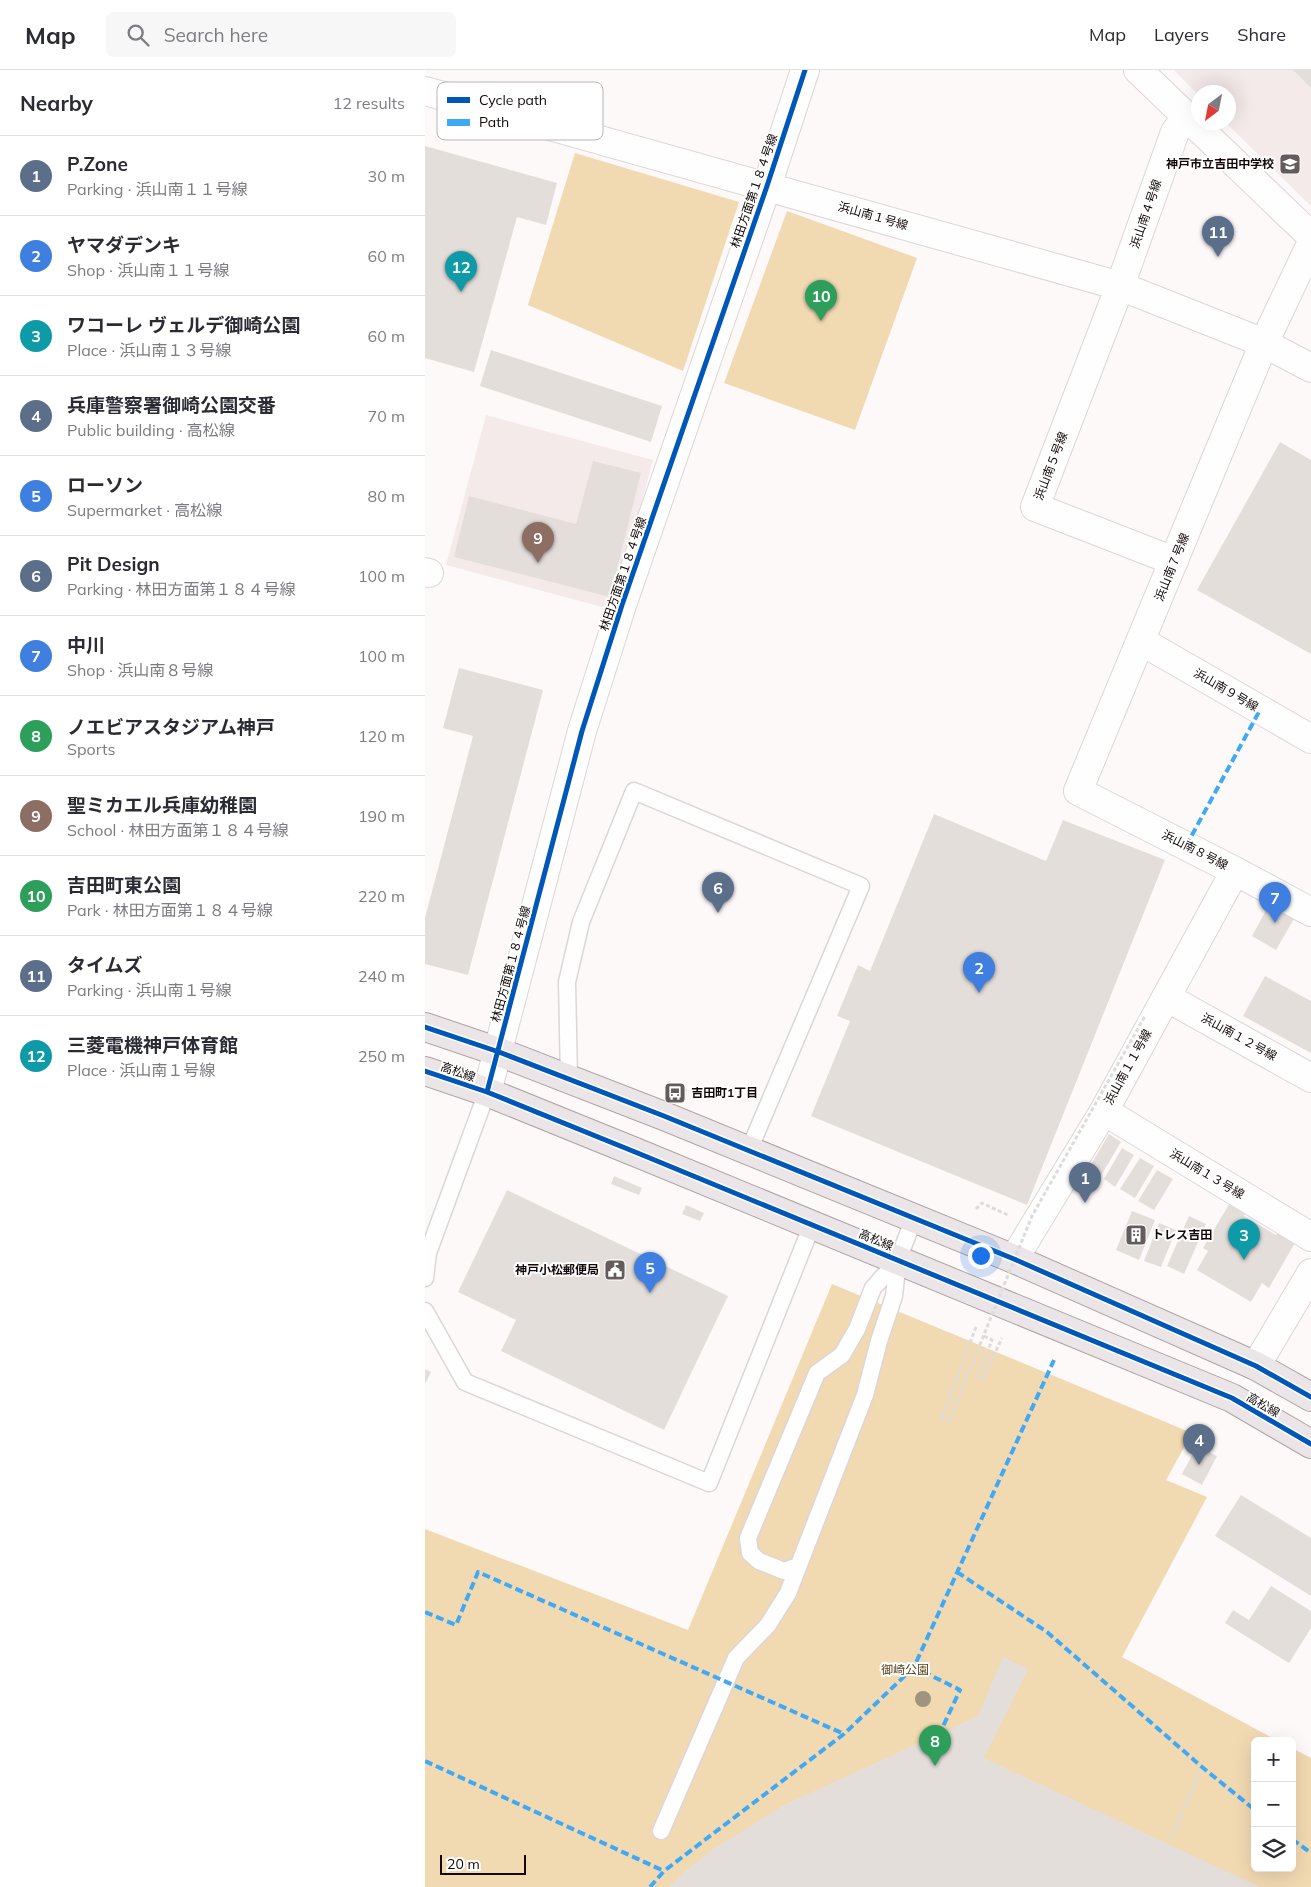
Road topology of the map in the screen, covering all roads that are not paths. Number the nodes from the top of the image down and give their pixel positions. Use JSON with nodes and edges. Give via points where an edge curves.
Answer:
{"nodes":[{"id":1,"x":805,"y":70,"type":"edge"},
{"id":2,"x":1138,"y":70,"type":"edge"},
{"id":3,"x":1187,"y":117,"type":"junction"},
{"id":4,"x":601,"y":140,"type":"edge"},
{"id":5,"x":767,"y":186,"type":"junction"},
{"id":6,"x":1311,"y":236,"type":"edge"},
{"id":7,"x":1311,"y":244,"type":"edge"},
{"id":8,"x":1121,"y":286,"type":"junction"},
{"id":9,"x":1264,"y":343,"type":"junction"},
{"id":10,"x":1311,"y":368,"type":"edge"},
{"id":11,"x":1174,"y":561,"type":"junction"},
{"id":12,"x":1141,"y":641,"type":"junction"},
{"id":13,"x":1311,"y":739,"type":"edge"},
{"id":14,"x":1077,"y":791,"type":"joint"},
{"id":15,"x":1235,"y":871,"type":"junction"},
{"id":16,"x":1309,"y":907,"type":"edge"},
{"id":17,"x":1166,"y":997,"type":"junction"},
{"id":18,"x":425,"y":1027,"type":"edge"},
{"id":19,"x":499,"y":1052,"type":"junction"},
{"id":20,"x":425,"y":1071,"type":"edge"},
{"id":21,"x":1311,"y":1078,"type":"edge"},
{"id":22,"x":569,"y":1079,"type":"junction"},
{"id":23,"x":487,"y":1092,"type":"junction"},
{"id":24,"x":1104,"y":1111,"type":"junction"},
{"id":25,"x":749,"y":1150,"type":"junction"},
{"id":26,"x":914,"y":1218,"type":"junction"},
{"id":27,"x":812,"y":1225,"type":"junction"},
{"id":28,"x":1311,"y":1237,"type":"edge"},
{"id":29,"x":1014,"y":1259,"type":"junction"},
{"id":30,"x":898,"y":1260,"type":"junction"},
{"id":31,"x":1311,"y":1273,"type":"edge"},
{"id":32,"x":425,"y":1278,"type":"edge"},
{"id":33,"x":425,"y":1311,"type":"edge"},
{"id":34,"x":1257,"y":1366,"type":"junction"},
{"id":35,"x":1311,"y":1397,"type":"edge"},
{"id":36,"x":1311,"y":1444,"type":"edge"},
{"id":37,"x":798,"y":1566,"type":"junction"},
{"id":38,"x":661,"y":1831,"type":"dead end"}],
"edges":[{"from":1,"to":5,"type":"street","name":"林田方面第１８４号線"},
{"from":2,"to":3,"type":"street"},
{"from":3,"to":6,"type":"street"},
{"from":3,"to":8,"type":"street","name":"浜山南４号線","via":[[1175,132]]},
{"from":4,"to":5,"type":"street","name":"浜山南１号線"},
{"from":5,"to":8,"type":"street","name":"浜山南１号線"},
{"from":5,"to":19,"type":"street","name":"林田方面第１８４号線","via":[[622,605],[585,722]]},
{"from":7,"to":9,"type":"street","name":"浜山南７号線"},
{"from":8,"to":9,"type":"street","name":"浜山南１号線"},
{"from":8,"to":11,"type":"street","name":"浜山南５号線","via":[[1035,507]]},
{"from":9,"to":10,"type":"street","name":"浜山南１号線"},
{"from":9,"to":11,"type":"street","name":"浜山南７号線"},
{"from":11,"to":12,"type":"street","name":"浜山南７号線"},
{"from":12,"to":13,"type":"street","name":"浜山南９号線"},
{"from":12,"to":14,"type":"street","name":"浜山南７号線"},
{"from":14,"to":15,"type":"street","name":"浜山南８号線"},
{"from":15,"to":16,"type":"street","name":"浜山南８号線"},
{"from":15,"to":17,"type":"street","name":"浜山南１１号線"},
{"from":17,"to":21,"type":"street","name":"浜山南１２号線"},
{"from":17,"to":24,"type":"street","name":"浜山南１１号線"},
{"from":18,"to":19,"type":"main road"},
{"from":19,"to":22,"type":"main road"},
{"from":19,"to":23,"type":"street","name":"林田方面第１８４号線"},
{"from":20,"to":23,"type":"main road","name":"高松線"},
{"from":22,"to":25,"type":"main road"},
{"from":22,"to":25,"type":"lane","via":[[567,982],[581,922],[634,792],[861,886]]},
{"from":23,"to":27,"type":"main road","name":"高松線"},
{"from":23,"to":32,"type":"lane","via":[[428,1253]]},
{"from":24,"to":28,"type":"street","name":"浜山南１３号線"},
{"from":24,"to":29,"type":"street","name":"浜山南１１号線"},
{"from":25,"to":26,"type":"main road"},
{"from":26,"to":29,"type":"main road"},
{"from":26,"to":30,"type":"lane"},
{"from":27,"to":30,"type":"main road","name":"高松線"},
{"from":27,"to":33,"type":"lane","via":[[709,1483],[465,1382]]},
{"from":29,"to":34,"type":"main road"},
{"from":30,"to":36,"type":"main road","name":"高松線","via":[[1232,1398]]},
{"from":30,"to":37,"type":"lane","via":[[895,1296],[865,1395]]},
{"from":30,"to":37,"type":"lane","via":[[873,1288],[857,1329],[842,1355],[817,1373],[748,1538],[750,1553],[759,1561],[785,1571]]},
{"from":31,"to":34,"type":"street"},
{"from":34,"to":35,"type":"main road"},
{"from":37,"to":38,"type":"lane","via":[[788,1593],[768,1624],[737,1658]]}]}
